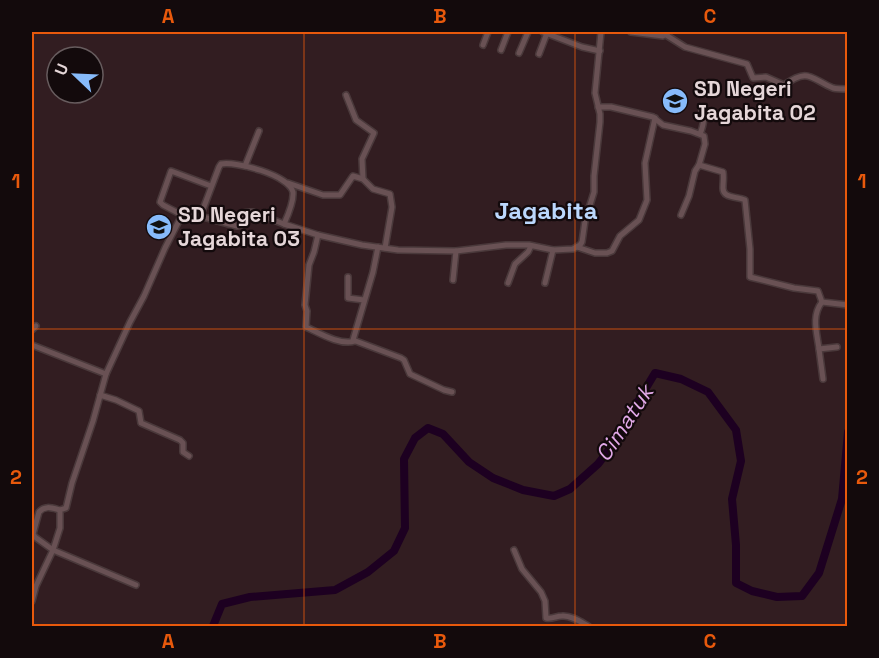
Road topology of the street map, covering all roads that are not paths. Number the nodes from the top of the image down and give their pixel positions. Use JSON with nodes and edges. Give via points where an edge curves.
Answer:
{"nodes":[{"id":1,"x":488,"y":32,"type":"edge"},
{"id":2,"x":508,"y":32,"type":"edge"},
{"id":3,"x":528,"y":32,"type":"edge"},
{"id":4,"x":545,"y":32,"type":"edge"},
{"id":5,"x":601,"y":32,"type":"edge"},
{"id":6,"x":631,"y":32,"type":"edge"},
{"id":7,"x":668,"y":33,"type":"edge"},
{"id":8,"x":483,"y":45,"type":"dead end"},
{"id":9,"x":501,"y":50,"type":"dead end"},
{"id":10,"x":600,"y":51,"type":"junction"},
{"id":11,"x":519,"y":52,"type":"dead end"},
{"id":12,"x":539,"y":54,"type":"dead end"},
{"id":13,"x":848,"y":89,"type":"edge"},
{"id":14,"x":346,"y":95,"type":"dead end"},
{"id":15,"x":598,"y":107,"type":"junction"},
{"id":16,"x":700,"y":107,"type":"dead end"},
{"id":17,"x":655,"y":118,"type":"junction"},
{"id":18,"x":259,"y":131,"type":"dead end"},
{"id":19,"x":700,"y":134,"type":"junction"},
{"id":20,"x":699,"y":165,"type":"junction"},
{"id":21,"x":245,"y":166,"type":"junction"},
{"id":22,"x":363,"y":178,"type":"junction"},
{"id":23,"x":288,"y":183,"type":"junction"},
{"id":24,"x":211,"y":186,"type":"junction"},
{"id":25,"x":681,"y":215,"type":"dead end"},
{"id":26,"x":184,"y":216,"type":"junction"},
{"id":27,"x":200,"y":217,"type":"junction"},
{"id":28,"x":284,"y":224,"type":"junction"},
{"id":29,"x":318,"y":235,"type":"junction"},
{"id":30,"x":531,"y":246,"type":"junction"},
{"id":31,"x":577,"y":247,"type":"junction"},
{"id":32,"x":378,"y":248,"type":"junction"},
{"id":33,"x":385,"y":248,"type":"junction"},
{"id":34,"x":553,"y":250,"type":"junction"},
{"id":35,"x":456,"y":251,"type":"junction"},
{"id":36,"x":348,"y":277,"type":"dead end"},
{"id":37,"x":453,"y":280,"type":"dead end"},
{"id":38,"x":508,"y":283,"type":"dead end"},
{"id":39,"x":545,"y":283,"type":"dead end"},
{"id":40,"x":364,"y":300,"type":"junction"},
{"id":41,"x":822,"y":302,"type":"junction"},
{"id":42,"x":848,"y":305,"type":"edge"},
{"id":43,"x":354,"y":341,"type":"junction"},
{"id":44,"x":32,"y":345,"type":"edge"},
{"id":45,"x":837,"y":347,"type":"dead end"},
{"id":46,"x":819,"y":349,"type":"junction"},
{"id":47,"x":106,"y":374,"type":"junction"},
{"id":48,"x":823,"y":379,"type":"dead end"},
{"id":49,"x":452,"y":392,"type":"dead end"},
{"id":50,"x":100,"y":395,"type":"junction"},
{"id":51,"x":189,"y":456,"type":"dead end"},
{"id":52,"x":60,"y":510,"type":"junction"},
{"id":53,"x":53,"y":550,"type":"junction"},
{"id":54,"x":514,"y":550,"type":"dead end"},
{"id":55,"x":136,"y":585,"type":"dead end"},
{"id":56,"x":32,"y":601,"type":"edge"},
{"id":57,"x":588,"y":627,"type":"edge"}],
"edges":[{"from":1,"to":8,"type":"street"},
{"from":2,"to":9,"type":"street"},
{"from":3,"to":11,"type":"street"},
{"from":4,"to":10,"type":"street"},
{"from":4,"to":12,"type":"street"},
{"from":5,"to":10,"type":"street"},
{"from":6,"to":7,"type":"street","via":[[657,36]]},
{"from":7,"to":13,"type":"street","via":[[685,47],[747,64],[753,78],[766,77],[784,85],[793,78],[809,75],[835,89]]},
{"from":10,"to":15,"type":"street","via":[[595,93]]},
{"from":14,"to":22,"type":"street","via":[[356,120],[374,133],[362,159]]},
{"from":15,"to":17,"type":"street"},
{"from":15,"to":31,"type":"street","via":[[594,192],[582,242]]},
{"from":16,"to":19,"type":"street","via":[[704,122]]},
{"from":17,"to":19,"type":"street","via":[[667,127]]},
{"from":17,"to":31,"type":"street","via":[[645,163],[647,200],[639,220],[620,236],[612,251],[595,253]]},
{"from":18,"to":21,"type":"street"},
{"from":19,"to":20,"type":"street","via":[[705,140]]},
{"from":20,"to":25,"type":"street"},
{"from":20,"to":41,"type":"street","via":[[723,172],[724,194],[745,200],[750,277],[818,291]]},
{"from":21,"to":23,"type":"street"},
{"from":21,"to":24,"type":"street","via":[[222,163]]},
{"from":22,"to":23,"type":"street","via":[[353,176],[340,195],[323,195]]},
{"from":22,"to":33,"type":"street","via":[[373,189],[390,194],[392,207]]},
{"from":23,"to":28,"type":"street","via":[[293,198]]},
{"from":24,"to":26,"type":"street","via":[[171,171],[160,202]]},
{"from":24,"to":27,"type":"street"},
{"from":26,"to":27,"type":"street"},
{"from":26,"to":47,"type":"street","via":[[177,221]]},
{"from":27,"to":28,"type":"street","via":[[237,226],[249,211]]},
{"from":28,"to":29,"type":"street"},
{"from":29,"to":32,"type":"street"},
{"from":29,"to":43,"type":"street","via":[[309,265],[306,327],[333,339]]},
{"from":30,"to":34,"type":"street"},
{"from":30,"to":35,"type":"street"},
{"from":30,"to":38,"type":"street","via":[[515,264]]},
{"from":31,"to":34,"type":"street"},
{"from":32,"to":33,"type":"street"},
{"from":32,"to":40,"type":"street"},
{"from":33,"to":35,"type":"street"},
{"from":34,"to":39,"type":"street"},
{"from":35,"to":37,"type":"street"},
{"from":36,"to":40,"type":"street","via":[[348,298]]},
{"from":40,"to":43,"type":"street"},
{"from":41,"to":42,"type":"street"},
{"from":41,"to":46,"type":"street","via":[[815,317]]},
{"from":43,"to":49,"type":"street","via":[[401,358],[410,374]]},
{"from":44,"to":47,"type":"street"},
{"from":45,"to":46,"type":"street"},
{"from":46,"to":48,"type":"street"},
{"from":47,"to":50,"type":"street"},
{"from":50,"to":51,"type":"street","via":[[139,411],[141,423],[180,440],[183,452]]},
{"from":50,"to":52,"type":"street","via":[[66,508]]},
{"from":52,"to":53,"type":"street","via":[[60,528]]},
{"from":52,"to":53,"type":"street","via":[[41,509],[33,534]]},
{"from":53,"to":55,"type":"street"},
{"from":53,"to":56,"type":"street"},
{"from":54,"to":57,"type":"street","via":[[522,569],[541,592],[546,618],[570,617]]}]}
